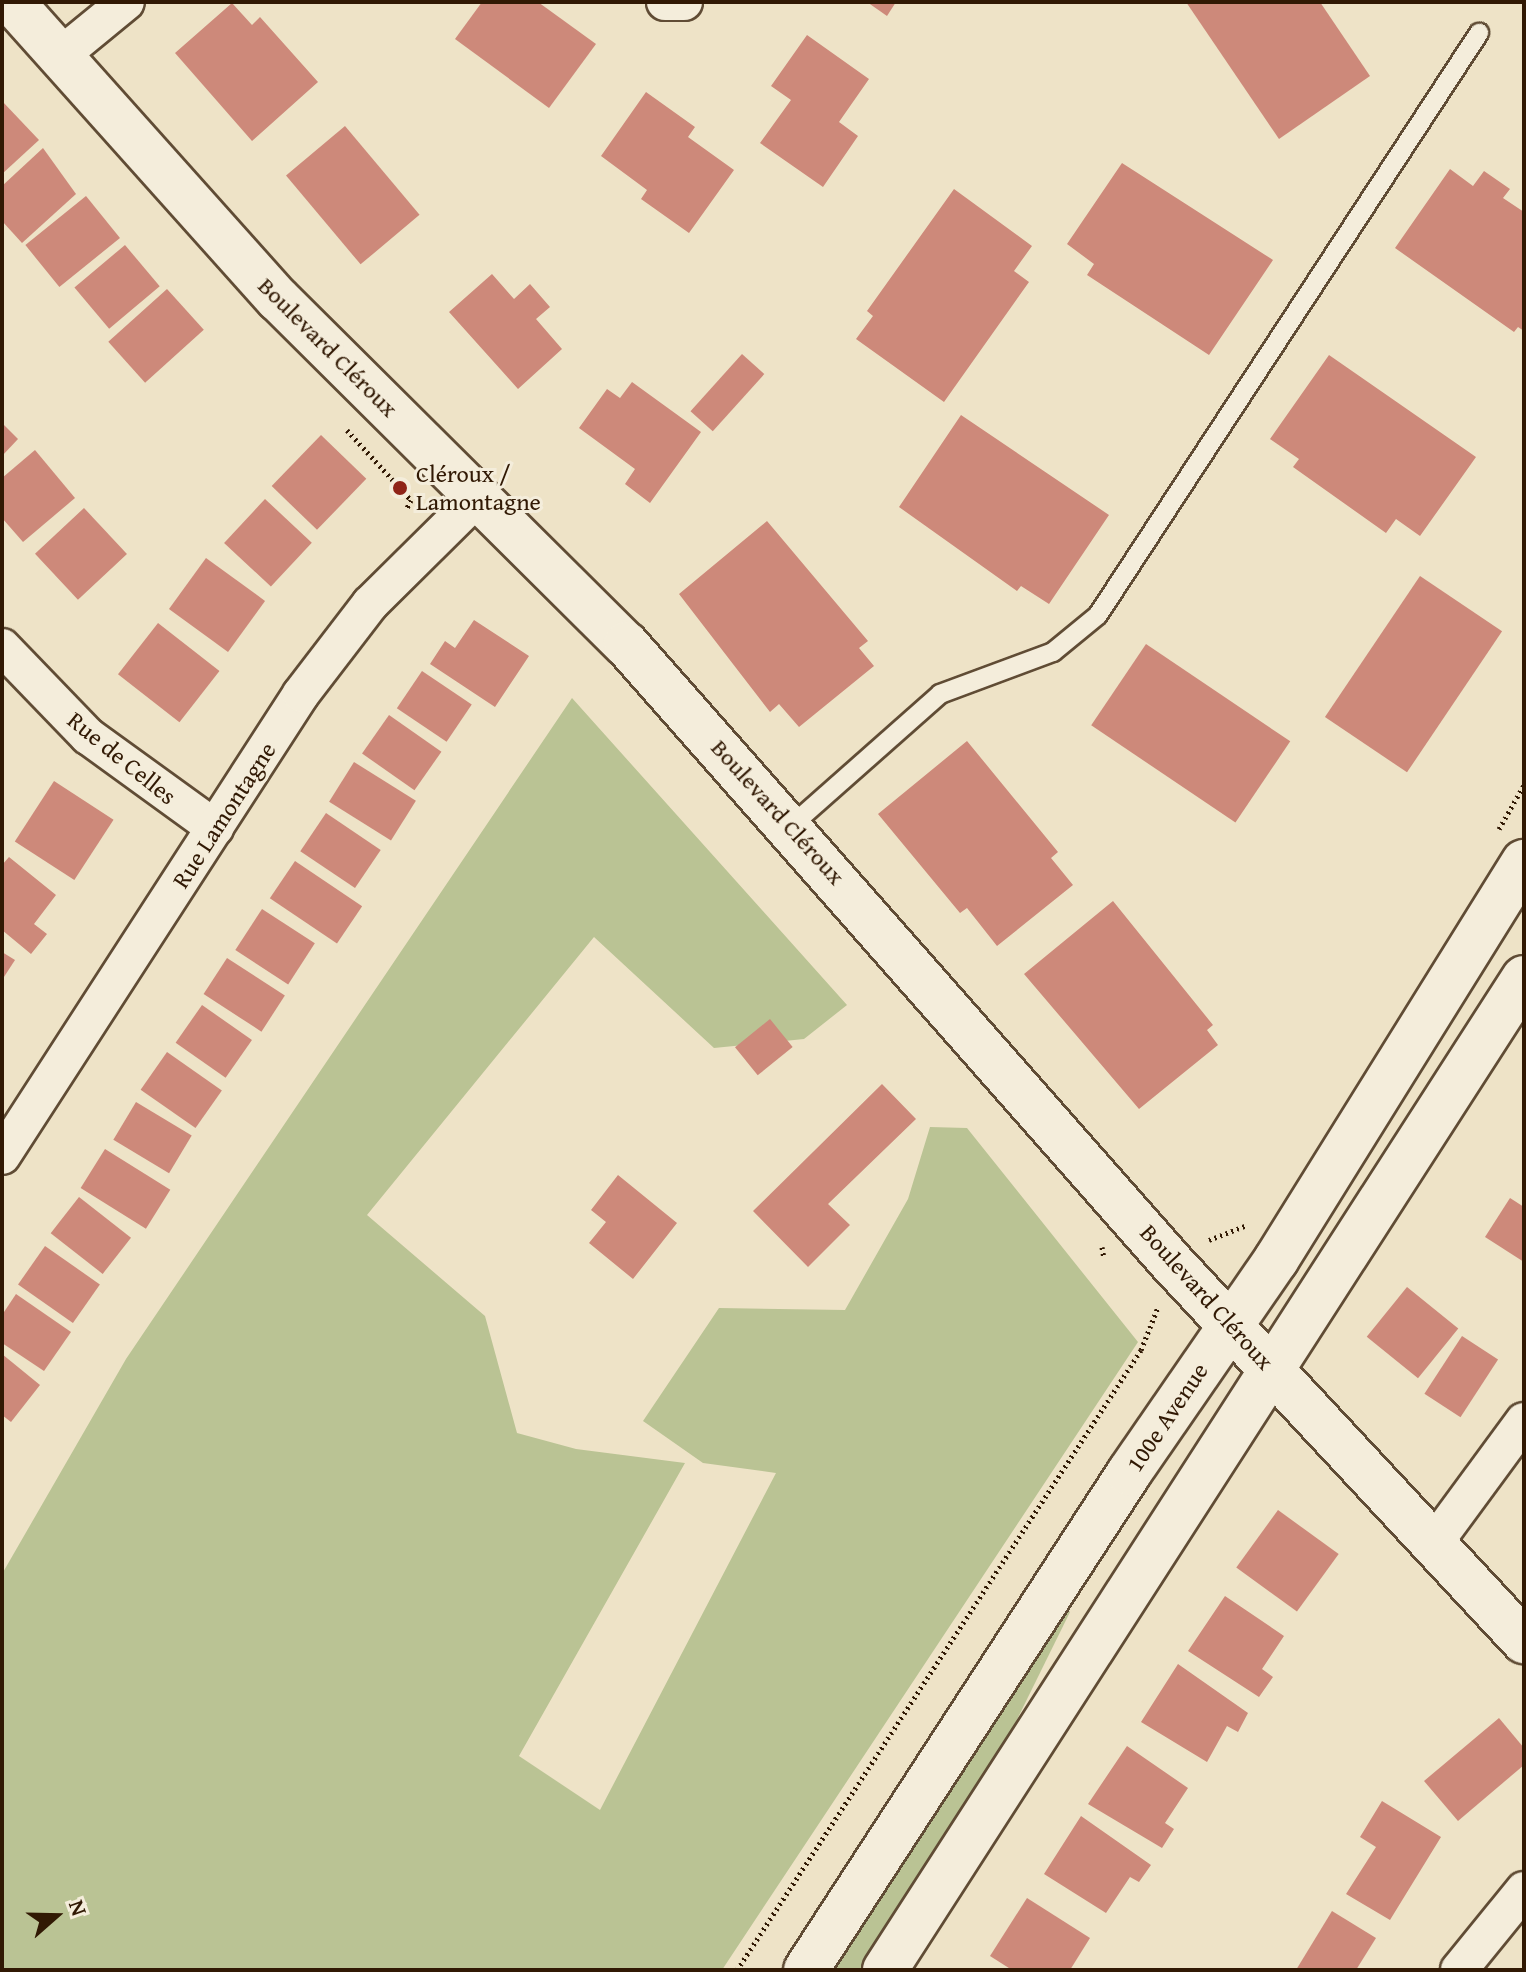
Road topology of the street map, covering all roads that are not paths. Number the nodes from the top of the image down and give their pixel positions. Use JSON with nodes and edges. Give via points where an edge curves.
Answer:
{"nodes":[{"id":1,"x":12,"y":2,"type":"edge"},
{"id":2,"x":126,"y":2,"type":"edge"},
{"id":3,"x":665,"y":2,"type":"edge"},
{"id":4,"x":684,"y":2,"type":"edge"},
{"id":5,"x":1479,"y":33,"type":"dead end"},
{"id":6,"x":60,"y":56,"type":"junction"},
{"id":7,"x":477,"y":498,"type":"junction"},
{"id":8,"x":2,"y":647,"type":"edge"},
{"id":9,"x":791,"y":826,"type":"junction"},
{"id":10,"x":215,"y":828,"type":"junction"},
{"id":11,"x":1524,"y":862,"type":"edge"},
{"id":12,"x":1524,"y":978,"type":"edge"},
{"id":13,"x":2,"y":1156,"type":"edge"},
{"id":14,"x":1230,"y":1324,"type":"junction"},
{"id":15,"x":1275,"y":1372,"type":"junction"},
{"id":16,"x":1524,"y":1421,"type":"edge"},
{"id":17,"x":1435,"y":1542,"type":"junction"},
{"id":18,"x":1524,"y":1641,"type":"edge"},
{"id":19,"x":1524,"y":1890,"type":"edge"},
{"id":20,"x":806,"y":1970,"type":"edge"},
{"id":21,"x":885,"y":1970,"type":"edge"},
{"id":22,"x":1459,"y":1970,"type":"edge"}],
"edges":[{"from":1,"to":6,"type":"street","name":"Boulevard Cléroux"},
{"from":2,"to":6,"type":"street"},
{"from":3,"to":4,"type":"street"},
{"from":5,"to":9,"type":"lane","via":[[1098,615],[1053,652],[940,694]]},
{"from":6,"to":7,"type":"street","name":"Boulevard Cléroux","via":[[278,299]]},
{"from":7,"to":9,"type":"street","name":"Boulevard Cléroux","via":[[626,644]]},
{"from":7,"to":10,"type":"street","name":"Rue Lamontagne","via":[[370,604],[301,694]]},
{"from":8,"to":10,"type":"street","name":"Rue de Celles","via":[[88,736]]},
{"from":9,"to":14,"type":"street","name":"Boulevard Cléroux"},
{"from":10,"to":13,"type":"street","name":"Rue Lamontagne"},
{"from":11,"to":14,"type":"street","name":"100e Avenue"},
{"from":12,"to":15,"type":"street"},
{"from":14,"to":15,"type":"street","name":"Boulevard Cléroux"},
{"from":14,"to":20,"type":"street","name":"100e Avenue"},
{"from":15,"to":17,"type":"street","name":"Boulevard Cléroux"},
{"from":15,"to":21,"type":"street"},
{"from":16,"to":17,"type":"street"},
{"from":17,"to":18,"type":"street","name":"Boulevard Cléroux"},
{"from":19,"to":22,"type":"street"}]}
